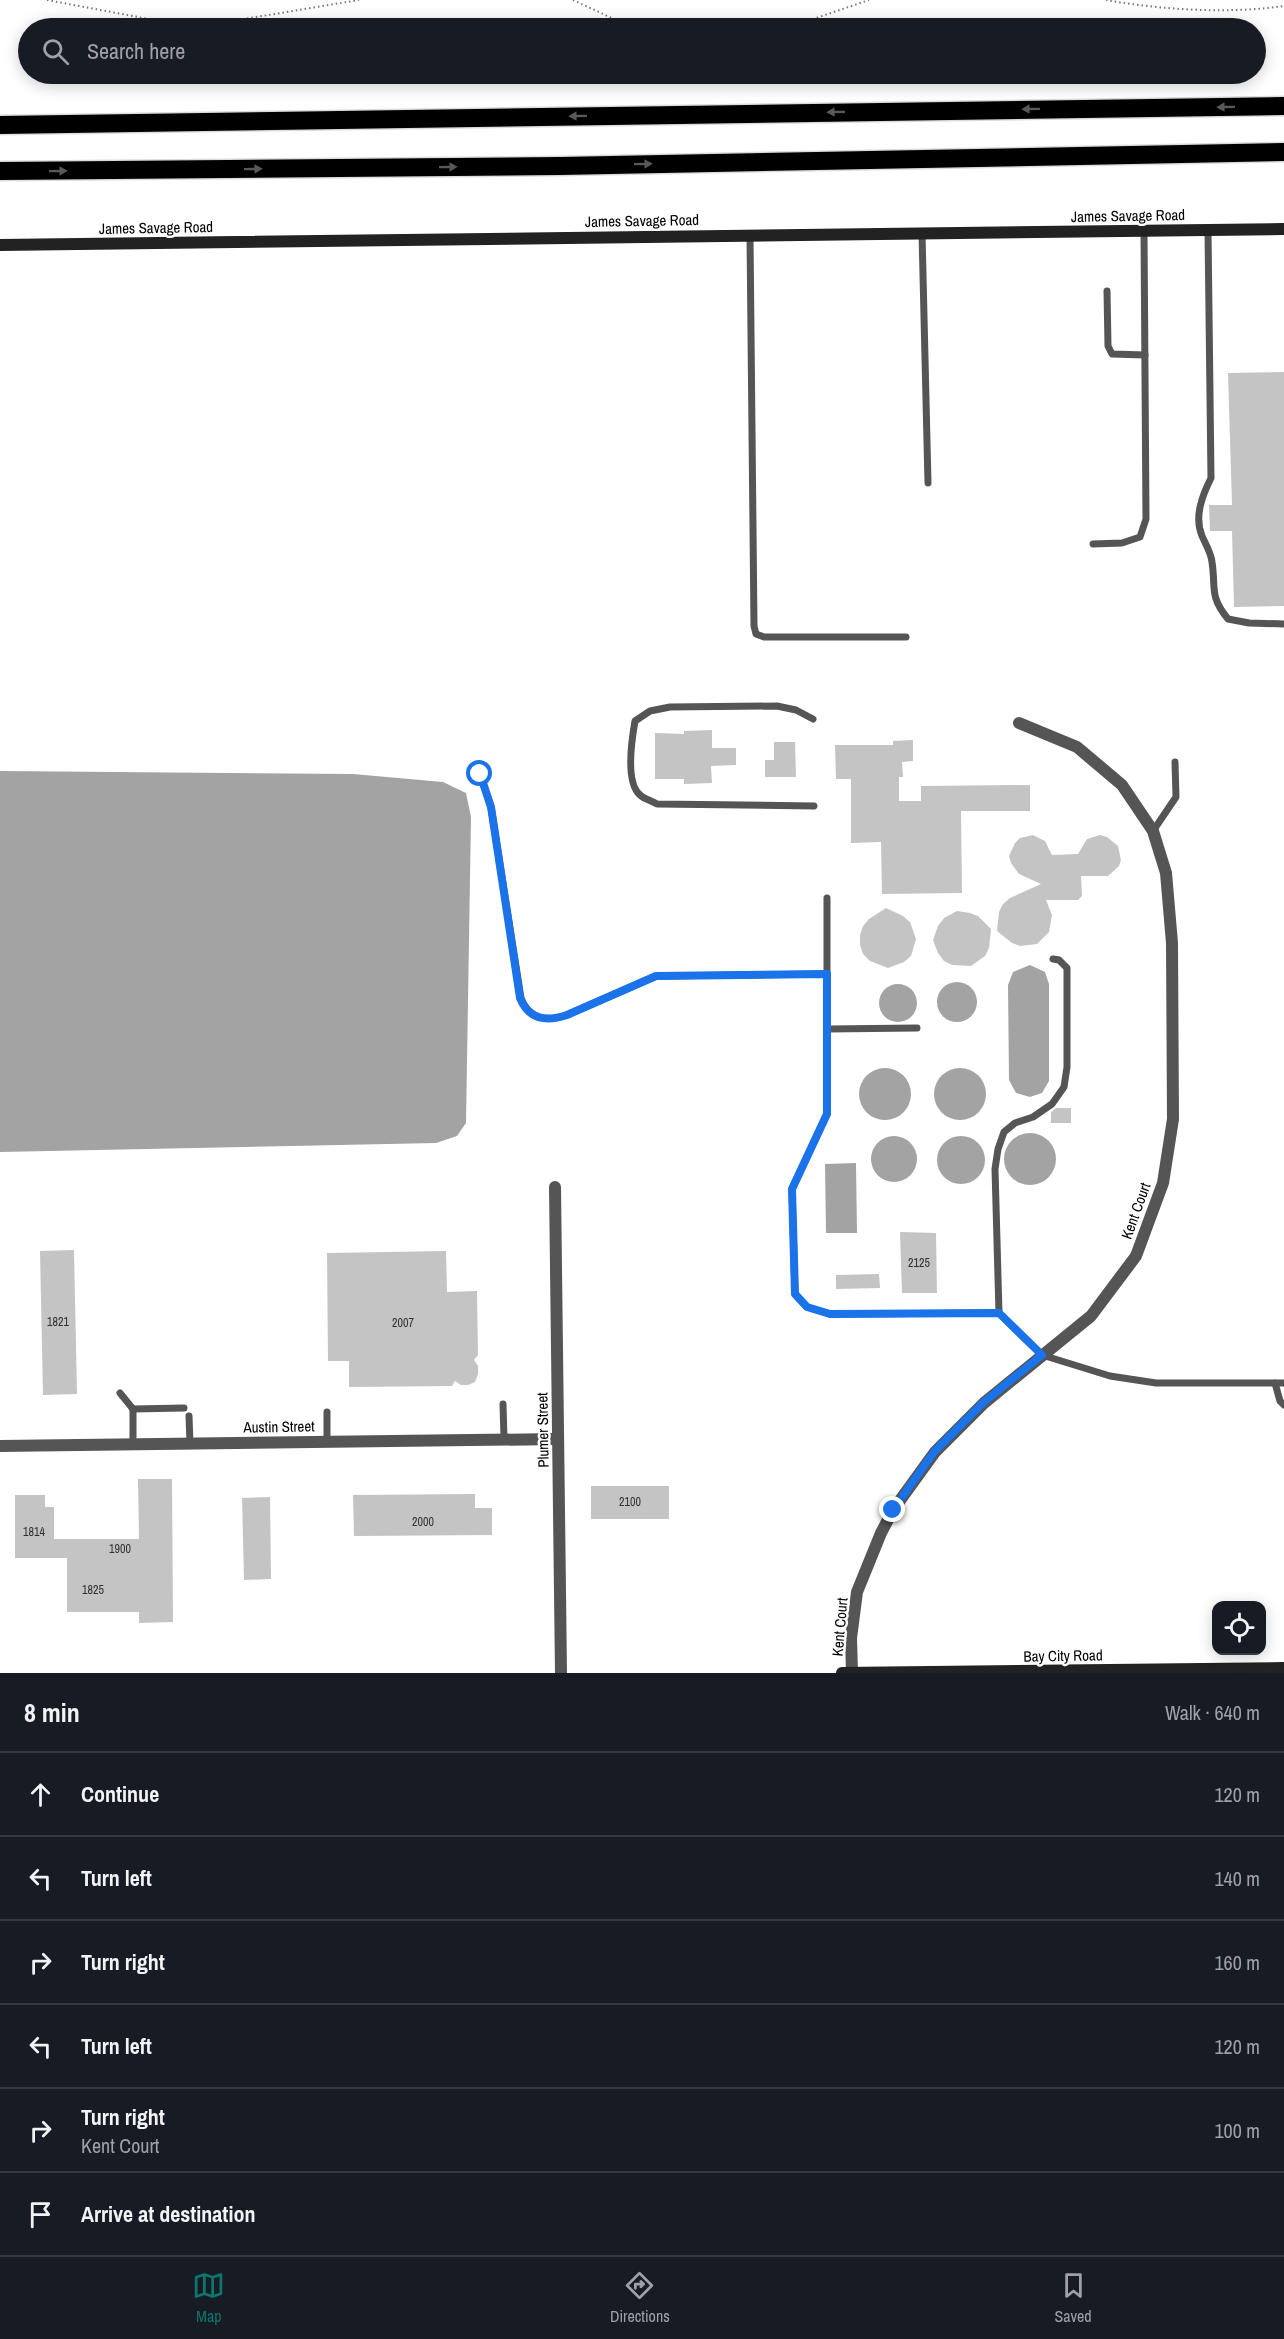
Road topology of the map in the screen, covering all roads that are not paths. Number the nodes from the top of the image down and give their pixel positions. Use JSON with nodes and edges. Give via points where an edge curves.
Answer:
{"nodes":[{"id":1,"x":1284,"y":106,"type":"edge"},
{"id":2,"x":0,"y":116,"type":"edge"},
{"id":3,"x":142,"y":124,"type":"junction"},
{"id":4,"x":0,"y":125,"type":"edge"},
{"id":5,"x":1284,"y":152,"type":"edge"},
{"id":6,"x":0,"y":171,"type":"edge"},
{"id":7,"x":1284,"y":229,"type":"edge"},
{"id":8,"x":1208,"y":230,"type":"junction"},
{"id":9,"x":1144,"y":231,"type":"junction"},
{"id":10,"x":922,"y":233,"type":"junction"},
{"id":11,"x":750,"y":235,"type":"junction"},
{"id":12,"x":0,"y":245,"type":"edge"},
{"id":13,"x":1107,"y":291,"type":"dead end"},
{"id":14,"x":1145,"y":355,"type":"junction"},
{"id":15,"x":928,"y":483,"type":"dead end"},
{"id":16,"x":1093,"y":544,"type":"dead end"},
{"id":17,"x":1284,"y":624,"type":"edge"},
{"id":18,"x":906,"y":637,"type":"dead end"},
{"id":19,"x":813,"y":719,"type":"dead end"},
{"id":20,"x":1019,"y":723,"type":"dead end"},
{"id":21,"x":1175,"y":762,"type":"dead end"},
{"id":22,"x":480,"y":774,"type":"dead end"},
{"id":23,"x":814,"y":806,"type":"dead end"},
{"id":24,"x":1153,"y":831,"type":"junction"},
{"id":25,"x":827,"y":898,"type":"dead end"},
{"id":26,"x":1053,"y":959,"type":"dead end"},
{"id":27,"x":827,"y":974,"type":"junction"},
{"id":28,"x":827,"y":1029,"type":"junction"},
{"id":29,"x":917,"y":1029,"type":"dead end"},
{"id":30,"x":555,"y":1187,"type":"dead end"},
{"id":31,"x":999,"y":1313,"type":"junction"},
{"id":32,"x":1042,"y":1355,"type":"junction"},
{"id":33,"x":1275,"y":1383,"type":"junction"},
{"id":34,"x":1284,"y":1383,"type":"edge"},
{"id":35,"x":120,"y":1393,"type":"dead end"},
{"id":36,"x":503,"y":1404,"type":"dead end"},
{"id":37,"x":1284,"y":1405,"type":"edge"},
{"id":38,"x":184,"y":1408,"type":"dead end"},
{"id":39,"x":133,"y":1409,"type":"junction"},
{"id":40,"x":327,"y":1412,"type":"dead end"},
{"id":41,"x":189,"y":1416,"type":"dead end"},
{"id":42,"x":504,"y":1439,"type":"junction"},
{"id":43,"x":558,"y":1439,"type":"junction"},
{"id":44,"x":327,"y":1442,"type":"junction"},
{"id":45,"x":133,"y":1444,"type":"junction"},
{"id":46,"x":190,"y":1444,"type":"junction"},
{"id":47,"x":0,"y":1446,"type":"edge"},
{"id":48,"x":1284,"y":1668,"type":"edge"},
{"id":49,"x":1036,"y":1672,"type":"edge"},
{"id":50,"x":561,"y":1673,"type":"edge"},
{"id":51,"x":842,"y":1673,"type":"edge"},
{"id":52,"x":852,"y":1673,"type":"edge"}],
"edges":[{"from":1,"to":3,"type":"highway","one_way":true},
{"from":2,"to":3,"type":"highway"},
{"from":3,"to":4,"type":"highway"},
{"from":6,"to":5,"type":"highway","one_way":true,"via":[[560,166]]},
{"from":7,"to":8,"type":"street","name":"James Savage Road"},
{"from":8,"to":9,"type":"street","name":"James Savage Road"},
{"from":8,"to":17,"type":"lane","via":[[1211,478],[1199,505],[1201,534],[1212,563],[1213,593],[1228,620]]},
{"from":9,"to":10,"type":"street","name":"James Savage Road"},
{"from":9,"to":14,"type":"lane"},
{"from":10,"to":11,"type":"street","name":"James Savage Road"},
{"from":10,"to":15,"type":"lane"},
{"from":11,"to":12,"type":"street","name":"James Savage Road"},
{"from":11,"to":18,"type":"lane","via":[[756,634]]},
{"from":13,"to":14,"type":"lane","via":[[1108,346],[1112,354]]},
{"from":14,"to":16,"type":"lane","via":[[1146,519],[1140,537],[1122,543]]},
{"from":19,"to":23,"type":"lane","via":[[777,706],[670,707],[650,711],[635,721],[631,740],[632,778],[638,794],[657,804]]},
{"from":20,"to":24,"type":"street","name":"Kent Court","via":[[1077,747],[1122,785]]},
{"from":21,"to":24,"type":"lane","via":[[1176,797]]},
{"from":22,"to":27,"type":"lane","via":[[491,807],[520,998],[525,1009],[538,1018],[567,1015],[656,976]]},
{"from":24,"to":32,"type":"street","name":"Kent Court","via":[[1167,873],[1172,943],[1173,1119],[1162,1183],[1136,1256],[1091,1317]]},
{"from":25,"to":27,"type":"lane"},
{"from":26,"to":31,"type":"lane","via":[[1067,968],[1064,1087],[1052,1104],[1004,1132],[998,1149],[995,1169]]},
{"from":27,"to":28,"type":"lane"},
{"from":28,"to":29,"type":"lane"},
{"from":28,"to":31,"type":"lane","via":[[827,1114],[792,1189],[795,1294],[807,1307],[830,1314]]},
{"from":30,"to":43,"type":"street","name":"Plumer Street"},
{"from":31,"to":32,"type":"lane"},
{"from":32,"to":33,"type":"lane","via":[[1110,1376],[1156,1383]]},
{"from":32,"to":52,"type":"street","name":"Kent Court","via":[[984,1402],[934,1452],[893,1510],[857,1592],[850,1638]]},
{"from":33,"to":34,"type":"lane"},
{"from":33,"to":37,"type":"lane"},
{"from":35,"to":39,"type":"lane"},
{"from":36,"to":42,"type":"lane"},
{"from":38,"to":39,"type":"lane"},
{"from":39,"to":45,"type":"lane"},
{"from":40,"to":44,"type":"lane"},
{"from":41,"to":46,"type":"lane"},
{"from":42,"to":43,"type":"street","name":"Austin Street"},
{"from":42,"to":44,"type":"street","name":"Austin Street"},
{"from":43,"to":50,"type":"street","name":"Plumer Street"},
{"from":44,"to":46,"type":"street","name":"Austin Street"},
{"from":45,"to":46,"type":"street","name":"Austin Street"},
{"from":45,"to":47,"type":"street","name":"Austin Street"},
{"from":48,"to":49,"type":"street","name":"Bay City Road"},
{"from":49,"to":52,"type":"street","name":"Bay City Road"},
{"from":51,"to":52,"type":"street","name":"Bay City Road"}]}
